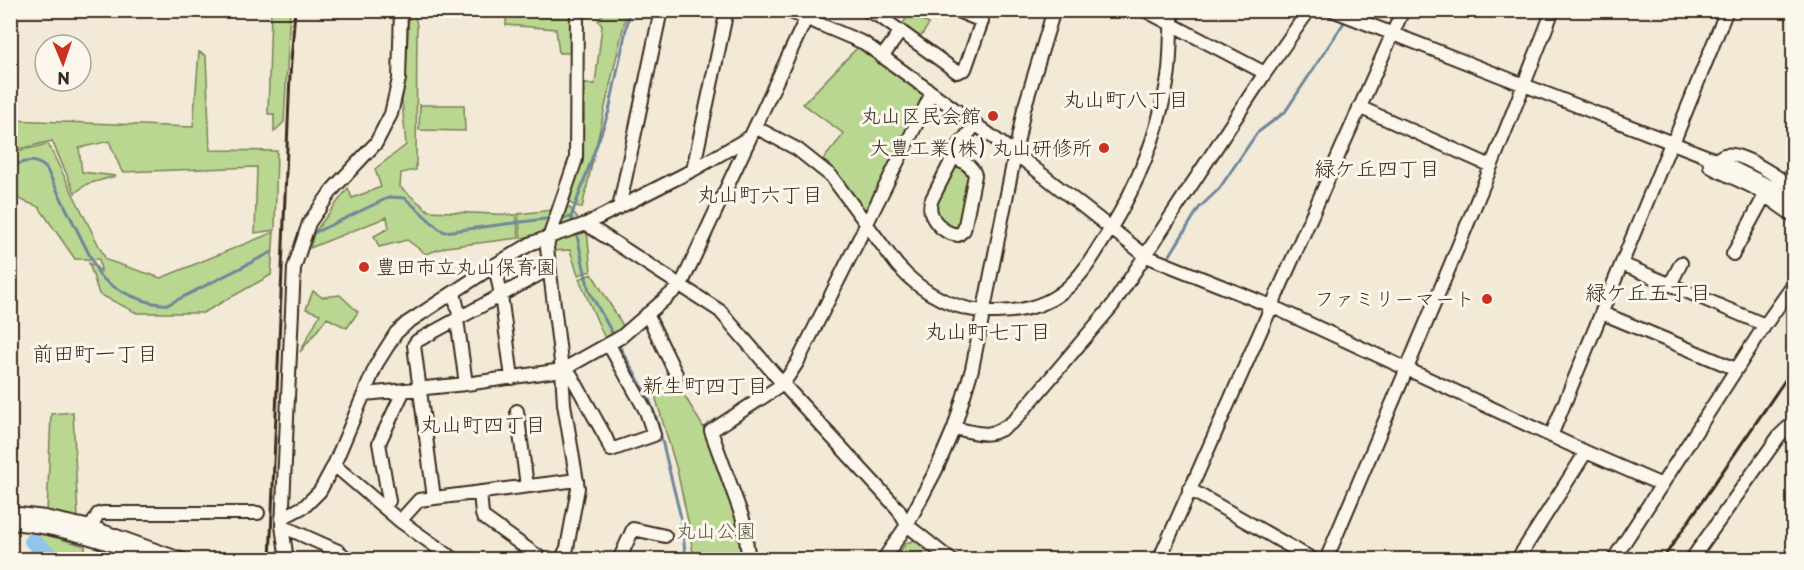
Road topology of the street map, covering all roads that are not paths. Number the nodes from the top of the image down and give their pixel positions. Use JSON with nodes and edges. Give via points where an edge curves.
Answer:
{"nodes":[{"id":1,"x":401,"y":10,"type":"edge"},
{"id":2,"x":577,"y":10,"type":"edge"},
{"id":3,"x":661,"y":10,"type":"edge"},
{"id":4,"x":727,"y":10,"type":"edge"},
{"id":5,"x":786,"y":10,"type":"edge"},
{"id":6,"x":866,"y":10,"type":"edge"},
{"id":7,"x":955,"y":10,"type":"edge"},
{"id":8,"x":1054,"y":10,"type":"edge"},
{"id":9,"x":1144,"y":10,"type":"edge"},
{"id":10,"x":1173,"y":10,"type":"edge"},
{"id":11,"x":1309,"y":10,"type":"edge"},
{"id":12,"x":1332,"y":10,"type":"edge"},
{"id":13,"x":1403,"y":10,"type":"edge"},
{"id":14,"x":1553,"y":10,"type":"edge"},
{"id":15,"x":1727,"y":10,"type":"edge"},
{"id":16,"x":808,"y":15,"type":"edge"},
{"id":17,"x":982,"y":16,"type":"edge"},
{"id":18,"x":1170,"y":25,"type":"junction"},
{"id":19,"x":901,"y":32,"type":"junction"},
{"id":20,"x":1392,"y":35,"type":"junction"},
{"id":21,"x":882,"y":57,"type":"junction"},
{"id":22,"x":1265,"y":73,"type":"junction"},
{"id":23,"x":1524,"y":86,"type":"junction"},
{"id":24,"x":932,"y":93,"type":"junction"},
{"id":25,"x":1359,"y":107,"type":"junction"},
{"id":26,"x":975,"y":125,"type":"junction"},
{"id":27,"x":753,"y":132,"type":"junction"},
{"id":28,"x":1671,"y":143,"type":"junction"},
{"id":29,"x":1016,"y":154,"type":"junction"},
{"id":30,"x":953,"y":157,"type":"junction"},
{"id":31,"x":1712,"y":159,"type":"junction"},
{"id":32,"x":1491,"y":166,"type":"junction"},
{"id":33,"x":693,"y":170,"type":"junction"},
{"id":34,"x":1794,"y":189,"type":"edge"},
{"id":35,"x":1765,"y":195,"type":"junction"},
{"id":36,"x":1794,"y":204,"type":"edge"},
{"id":37,"x":619,"y":208,"type":"junction"},
{"id":38,"x":1794,"y":216,"type":"edge"},
{"id":39,"x":868,"y":225,"type":"junction"},
{"id":40,"x":580,"y":226,"type":"junction"},
{"id":41,"x":1112,"y":229,"type":"junction"},
{"id":42,"x":549,"y":238,"type":"junction"},
{"id":43,"x":1733,"y":254,"type":"dead end"},
{"id":44,"x":1146,"y":256,"type":"junction"},
{"id":45,"x":1681,"y":263,"type":"dead end"},
{"id":46,"x":1622,"y":264,"type":"junction"},
{"id":47,"x":495,"y":265,"type":"junction"},
{"id":48,"x":549,"y":269,"type":"junction"},
{"id":49,"x":1794,"y":284,"type":"edge"},
{"id":50,"x":681,"y":285,"type":"junction"},
{"id":51,"x":1671,"y":285,"type":"junction"},
{"id":52,"x":453,"y":292,"type":"junction"},
{"id":53,"x":501,"y":295,"type":"junction"},
{"id":54,"x":1271,"y":306,"type":"junction"},
{"id":55,"x":984,"y":312,"type":"junction"},
{"id":56,"x":1602,"y":313,"type":"junction"},
{"id":57,"x":647,"y":314,"type":"junction"},
{"id":58,"x":457,"y":319,"type":"junction"},
{"id":59,"x":1765,"y":325,"type":"junction"},
{"id":60,"x":614,"y":341,"type":"junction"},
{"id":61,"x":1407,"y":368,"type":"junction"},
{"id":62,"x":1736,"y":369,"type":"junction"},
{"id":63,"x":562,"y":370,"type":"junction"},
{"id":64,"x":677,"y":376,"type":"dead end"},
{"id":65,"x":512,"y":378,"type":"junction"},
{"id":66,"x":466,"y":384,"type":"junction"},
{"id":67,"x":783,"y":384,"type":"junction"},
{"id":68,"x":420,"y":389,"type":"junction"},
{"id":69,"x":404,"y":390,"type":"junction"},
{"id":70,"x":365,"y":394,"type":"junction"},
{"id":71,"x":517,"y":411,"type":"dead end"},
{"id":72,"x":1794,"y":422,"type":"edge"},
{"id":73,"x":954,"y":428,"type":"junction"},
{"id":74,"x":1551,"y":436,"type":"junction"},
{"id":75,"x":1586,"y":452,"type":"junction"},
{"id":76,"x":333,"y":465,"type":"junction"},
{"id":77,"x":577,"y":480,"type":"junction"},
{"id":78,"x":1662,"y":485,"type":"junction"},
{"id":79,"x":527,"y":486,"type":"junction"},
{"id":80,"x":1190,"y":489,"type":"junction"},
{"id":81,"x":480,"y":492,"type":"junction"},
{"id":82,"x":434,"y":498,"type":"junction"},
{"id":83,"x":389,"y":501,"type":"dead end"},
{"id":84,"x":10,"y":513,"type":"edge"},
{"id":85,"x":258,"y":513,"type":"dead end"},
{"id":86,"x":400,"y":521,"type":"junction"},
{"id":87,"x":282,"y":522,"type":"junction"},
{"id":88,"x":10,"y":524,"type":"edge"},
{"id":89,"x":907,"y":525,"type":"junction"},
{"id":90,"x":92,"y":527,"type":"junction"},
{"id":91,"x":666,"y":536,"type":"dead end"},
{"id":92,"x":155,"y":560,"type":"edge"},
{"id":93,"x":183,"y":560,"type":"edge"},
{"id":94,"x":286,"y":560,"type":"edge"},
{"id":95,"x":349,"y":560,"type":"edge"},
{"id":96,"x":455,"y":560,"type":"edge"},
{"id":97,"x":543,"y":560,"type":"edge"},
{"id":98,"x":561,"y":560,"type":"edge"},
{"id":99,"x":619,"y":560,"type":"edge"},
{"id":100,"x":749,"y":560,"type":"edge"},
{"id":101,"x":883,"y":560,"type":"edge"},
{"id":102,"x":951,"y":560,"type":"edge"},
{"id":103,"x":1159,"y":560,"type":"edge"},
{"id":104,"x":1314,"y":560,"type":"edge"},
{"id":105,"x":1326,"y":560,"type":"edge"},
{"id":106,"x":1517,"y":560,"type":"edge"},
{"id":107,"x":1613,"y":560,"type":"edge"},
{"id":108,"x":1691,"y":560,"type":"edge"}],
"edges":[{"from":1,"to":87,"type":"street","via":[[399,79],[391,114],[376,142],[333,189],[309,223],[294,268]]},
{"from":2,"to":42,"type":"street","via":[[576,159]]},
{"from":3,"to":37,"type":"street"},
{"from":4,"to":33,"type":"street"},
{"from":5,"to":16,"type":"street"},
{"from":6,"to":19,"type":"street"},
{"from":7,"to":17,"type":"street"},
{"from":8,"to":29,"type":"street","via":[[1029,92]]},
{"from":9,"to":18,"type":"street"},
{"from":10,"to":18,"type":"street"},
{"from":11,"to":22,"type":"street"},
{"from":12,"to":20,"type":"street"},
{"from":13,"to":20,"type":"street"},
{"from":14,"to":23,"type":"street"},
{"from":15,"to":28,"type":"street"},
{"from":16,"to":21,"type":"street","via":[[864,43]]},
{"from":16,"to":27,"type":"street"},
{"from":17,"to":19,"type":"street","via":[[965,69],[957,72]]},
{"from":18,"to":22,"type":"street"},
{"from":18,"to":41,"type":"street","via":[[1169,71],[1162,106],[1147,158]]},
{"from":19,"to":21,"type":"street"},
{"from":20,"to":23,"type":"street"},
{"from":20,"to":25,"type":"street"},
{"from":21,"to":24,"type":"street"},
{"from":22,"to":44,"type":"street"},
{"from":23,"to":28,"type":"street"},
{"from":23,"to":32,"type":"street"},
{"from":24,"to":26,"type":"street"},
{"from":24,"to":39,"type":"street"},
{"from":25,"to":32,"type":"street"},
{"from":25,"to":54,"type":"street"},
{"from":26,"to":29,"type":"street"},
{"from":26,"to":30,"type":"street"},
{"from":27,"to":33,"type":"street"},
{"from":27,"to":39,"type":"street","via":[[797,149],[820,166]]},
{"from":27,"to":50,"type":"street"},
{"from":28,"to":31,"type":"street"},
{"from":28,"to":46,"type":"street"},
{"from":29,"to":41,"type":"street"},
{"from":29,"to":55,"type":"street"},
{"from":30,"to":30,"type":"street","via":[[930,211],[941,227],[958,235],[964,230],[975,175],[971,167]]},
{"from":31,"to":34,"type":"street","via":[[1738,157]]},
{"from":31,"to":35,"type":"street","via":[[1710,165],[1715,169]]},
{"from":31,"to":36,"type":"street","via":[[1771,187]]},
{"from":32,"to":61,"type":"street"},
{"from":33,"to":37,"type":"street"},
{"from":35,"to":38,"type":"street"},
{"from":35,"to":43,"type":"street"},
{"from":37,"to":40,"type":"street"},
{"from":39,"to":55,"type":"street","via":[[917,285],[939,299]]},
{"from":39,"to":67,"type":"street"},
{"from":40,"to":42,"type":"street"},
{"from":40,"to":50,"type":"street"},
{"from":41,"to":44,"type":"street"},
{"from":41,"to":55,"type":"street","via":[[1085,269],[1058,295],[1030,308]]},
{"from":42,"to":47,"type":"street","via":[[532,243]]},
{"from":42,"to":48,"type":"street"},
{"from":44,"to":54,"type":"street"},
{"from":44,"to":73,"type":"street","via":[[1112,306],[1015,420],[993,434]]},
{"from":45,"to":51,"type":"street"},
{"from":46,"to":51,"type":"street"},
{"from":46,"to":56,"type":"street"},
{"from":47,"to":52,"type":"street"},
{"from":47,"to":53,"type":"street"},
{"from":48,"to":53,"type":"street"},
{"from":48,"to":63,"type":"street"},
{"from":49,"to":59,"type":"street"},
{"from":50,"to":57,"type":"street"},
{"from":50,"to":67,"type":"street","via":[[720,311]]},
{"from":51,"to":59,"type":"street"},
{"from":52,"to":58,"type":"street"},
{"from":52,"to":70,"type":"street","via":[[396,333],[376,363]]},
{"from":53,"to":58,"type":"street"},
{"from":53,"to":65,"type":"street"},
{"from":54,"to":61,"type":"street"},
{"from":54,"to":80,"type":"street"},
{"from":55,"to":73,"type":"street"},
{"from":56,"to":62,"type":"street"},
{"from":56,"to":74,"type":"street"},
{"from":57,"to":60,"type":"street"},
{"from":57,"to":64,"type":"street"},
{"from":58,"to":66,"type":"street"},
{"from":58,"to":68,"type":"street","via":[[414,345]]},
{"from":59,"to":62,"type":"street"},
{"from":60,"to":63,"type":"street"},
{"from":60,"to":63,"type":"street","via":[[654,435],[611,450],[571,375]]},
{"from":61,"to":74,"type":"street"},
{"from":61,"to":105,"type":"street"},
{"from":62,"to":78,"type":"street"},
{"from":63,"to":65,"type":"street"},
{"from":63,"to":77,"type":"street"},
{"from":65,"to":66,"type":"street"},
{"from":66,"to":68,"type":"street"},
{"from":67,"to":89,"type":"street","via":[[898,509]]},
{"from":67,"to":100,"type":"street","via":[[711,431],[743,519]]},
{"from":68,"to":69,"type":"street"},
{"from":68,"to":82,"type":"street"},
{"from":69,"to":70,"type":"street"},
{"from":69,"to":83,"type":"street","via":[[380,443]]},
{"from":70,"to":76,"type":"street"},
{"from":71,"to":79,"type":"street"},
{"from":72,"to":108,"type":"street","via":[[1779,436]]},
{"from":73,"to":89,"type":"street"},
{"from":74,"to":75,"type":"street"},
{"from":75,"to":78,"type":"street"},
{"from":75,"to":106,"type":"street"},
{"from":76,"to":86,"type":"street"},
{"from":76,"to":87,"type":"street","via":[[313,499]]},
{"from":77,"to":79,"type":"street"},
{"from":77,"to":98,"type":"street","via":[[567,548]]},
{"from":78,"to":107,"type":"street"},
{"from":79,"to":81,"type":"street"},
{"from":80,"to":103,"type":"street"},
{"from":80,"to":104,"type":"street"},
{"from":81,"to":82,"type":"street"},
{"from":81,"to":97,"type":"street","via":[[483,517]]},
{"from":82,"to":86,"type":"street","via":[[419,500]]},
{"from":84,"to":90,"type":"street"},
{"from":85,"to":90,"type":"street","via":[[102,513]]},
{"from":86,"to":96,"type":"street"},
{"from":87,"to":94,"type":"street"},
{"from":87,"to":95,"type":"street"},
{"from":88,"to":92,"type":"street","via":[[74,533]]},
{"from":89,"to":101,"type":"street"},
{"from":89,"to":102,"type":"street"},
{"from":90,"to":93,"type":"street"},
{"from":91,"to":99,"type":"street","via":[[633,529]]}]}
